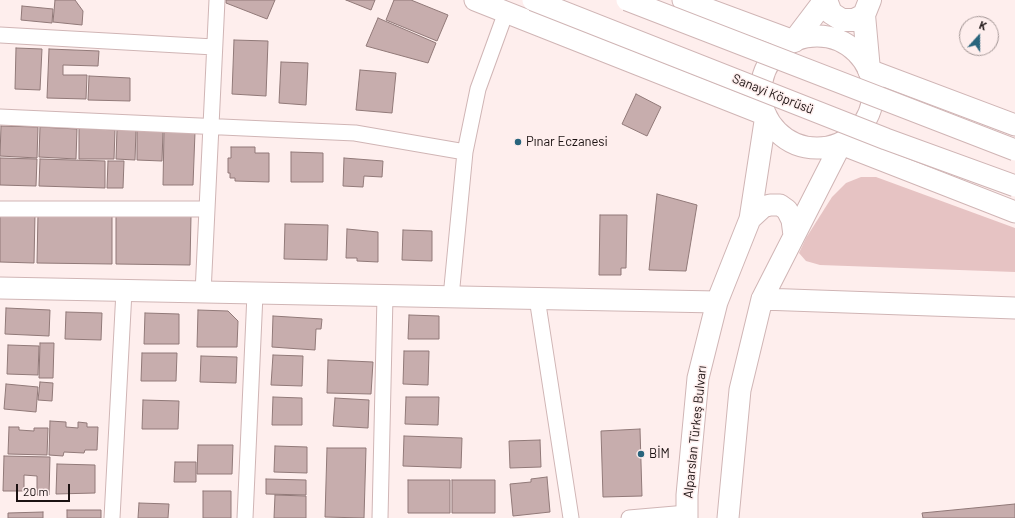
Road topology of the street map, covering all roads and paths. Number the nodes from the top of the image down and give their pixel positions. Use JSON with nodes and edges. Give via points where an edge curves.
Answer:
{"nodes":[{"id":1,"x":217,"y":0,"type":"edge"},
{"id":2,"x":475,"y":0,"type":"edge"},
{"id":3,"x":533,"y":0,"type":"edge"},
{"id":4,"x":627,"y":0,"type":"edge"},
{"id":5,"x":683,"y":0,"type":"edge"},
{"id":6,"x":825,"y":0,"type":"edge"},
{"id":7,"x":867,"y":7,"type":"edge"},
{"id":8,"x":506,"y":12,"type":"junction"},
{"id":9,"x":0,"y":35,"type":"edge"},
{"id":10,"x":794,"y":41,"type":"junction"},
{"id":11,"x":214,"y":47,"type":"junction"},
{"id":12,"x":869,"y":70,"type":"junction"},
{"id":13,"x":766,"y":115,"type":"junction"},
{"id":14,"x":0,"y":116,"type":"edge"},
{"id":15,"x":1015,"y":125,"type":"edge"},
{"id":16,"x":210,"y":126,"type":"junction"},
{"id":17,"x":840,"y":144,"type":"junction"},
{"id":18,"x":1015,"y":150,"type":"edge"},
{"id":19,"x":465,"y":152,"type":"junction"},
{"id":20,"x":1015,"y":186,"type":"edge"},
{"id":21,"x":0,"y":209,"type":"edge"},
{"id":22,"x":207,"y":209,"type":"junction"},
{"id":23,"x":1015,"y":212,"type":"edge"},
{"id":24,"x":750,"y":218,"type":"junction"},
{"id":25,"x":794,"y":235,"type":"junction"},
{"id":26,"x":0,"y":288,"type":"edge"},
{"id":27,"x":124,"y":291,"type":"junction"},
{"id":28,"x":203,"y":293,"type":"junction"},
{"id":29,"x":254,"y":294,"type":"junction"},
{"id":30,"x":385,"y":296,"type":"junction"},
{"id":31,"x":450,"y":297,"type":"junction"},
{"id":32,"x":537,"y":298,"type":"junction"},
{"id":33,"x":762,"y":299,"type":"junction"},
{"id":34,"x":717,"y":302,"type":"junction"},
{"id":35,"x":1015,"y":308,"type":"edge"},
{"id":36,"x":687,"y":515,"type":"edge"},
{"id":37,"x":112,"y":518,"type":"edge"},
{"id":38,"x":245,"y":518,"type":"edge"},
{"id":39,"x":380,"y":518,"type":"edge"},
{"id":40,"x":571,"y":518,"type":"edge"},
{"id":41,"x":629,"y":518,"type":"edge"},
{"id":42,"x":728,"y":518,"type":"edge"}],
"edges":[{"from":1,"to":11,"type":"street"},
{"from":2,"to":8,"type":"main road"},
{"from":3,"to":20,"type":"main road","name":"Sanayi Köprüsü","bridge":true,"via":[[886,139]]},
{"from":4,"to":18,"type":"main road","bridge":true},
{"from":5,"to":10,"type":"main road"},
{"from":6,"to":7,"type":"main road","via":[[831,13],[842,20],[854,20]]},
{"from":6,"to":10,"type":"main road"},
{"from":7,"to":12,"type":"main road"},
{"from":8,"to":13,"type":"main road"},
{"from":8,"to":19,"type":"street","via":[[478,89]]},
{"from":9,"to":11,"type":"street"},
{"from":10,"to":12,"type":"main road","via":[[829,37],[846,44],[860,55]]},
{"from":10,"to":13,"type":"main road","via":[[768,64],[761,98]]},
{"from":11,"to":16,"type":"street"},
{"from":12,"to":15,"type":"main road"},
{"from":12,"to":17,"type":"main road","via":[[873,93],[866,121],[855,134]]},
{"from":13,"to":17,"type":"main road","via":[[775,130],[789,141],[806,147],[823,148]]},
{"from":13,"to":24,"type":"main road","name":"Alparslan Türkeş Bulvarı"},
{"from":14,"to":16,"type":"street"},
{"from":16,"to":19,"type":"street","via":[[355,133]]},
{"from":16,"to":22,"type":"street"},
{"from":17,"to":23,"type":"main road"},
{"from":17,"to":25,"type":"main road"},
{"from":19,"to":31,"type":"street"},
{"from":21,"to":22,"type":"street"},
{"from":22,"to":28,"type":"street"},
{"from":24,"to":25,"type":"main road","via":[[763,207],[780,205],[787,210],[792,220]]},
{"from":24,"to":34,"type":"main road","name":"Alparslan Türkeş Bulvarı"},
{"from":25,"to":33,"type":"main road"},
{"from":26,"to":27,"type":"main road"},
{"from":27,"to":28,"type":"main road"},
{"from":27,"to":37,"type":"street"},
{"from":28,"to":29,"type":"main road"},
{"from":29,"to":30,"type":"main road"},
{"from":29,"to":38,"type":"street"},
{"from":30,"to":31,"type":"main road"},
{"from":30,"to":39,"type":"street"},
{"from":31,"to":32,"type":"main road"},
{"from":32,"to":34,"type":"main road"},
{"from":32,"to":40,"type":"street"},
{"from":33,"to":35,"type":"main road"},
{"from":33,"to":42,"type":"main road","via":[[740,390]]},
{"from":34,"to":36,"type":"main road","name":"Alparslan Türkeş Bulvarı","via":[[698,378]]},
{"from":36,"to":41,"type":"street"}]}
